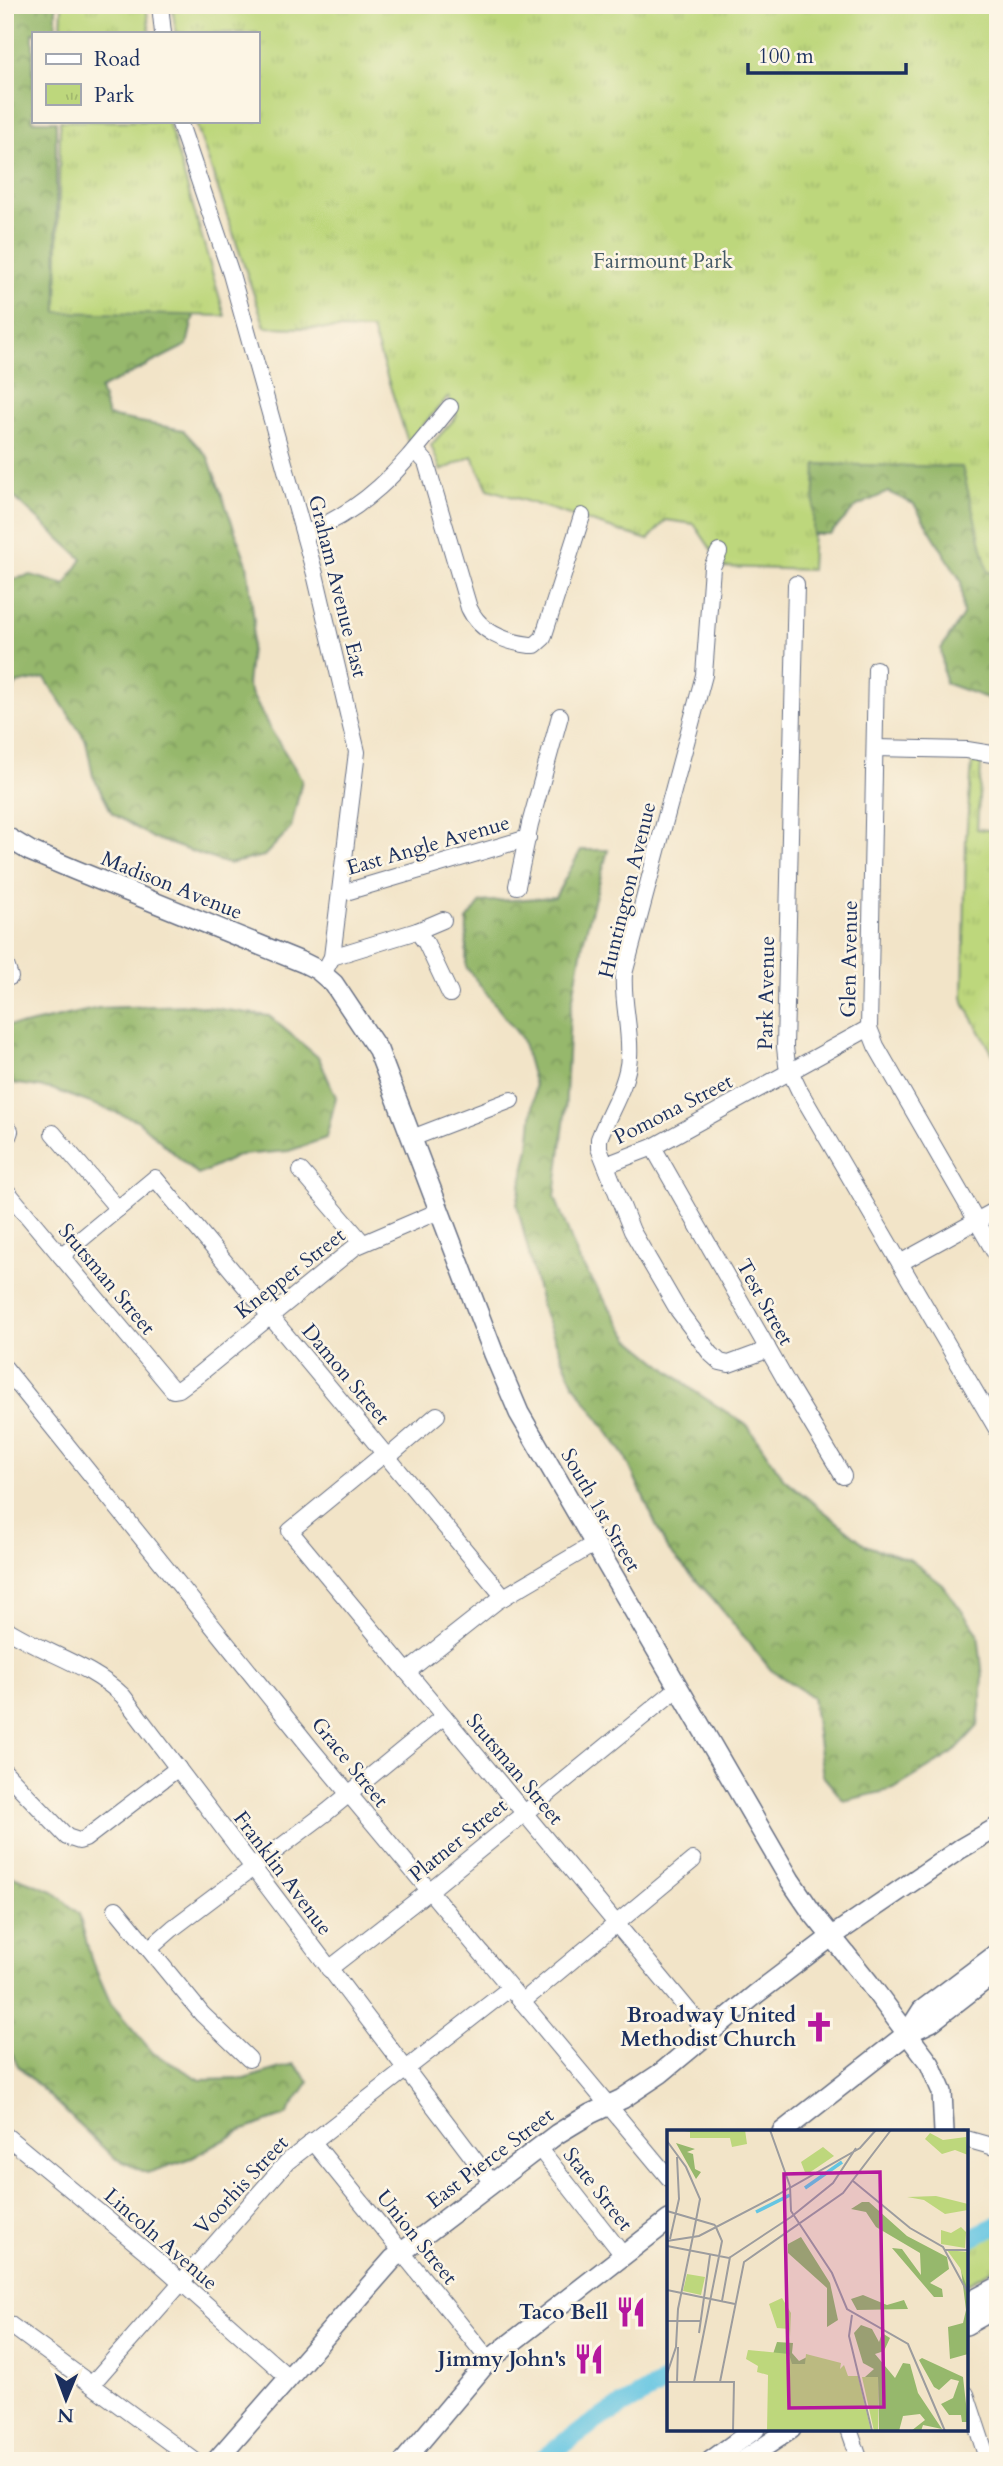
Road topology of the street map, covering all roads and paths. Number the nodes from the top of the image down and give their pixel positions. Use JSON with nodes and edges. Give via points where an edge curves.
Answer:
{"nodes":[{"id":1,"x":160,"y":5,"type":"edge"},
{"id":2,"x":163,"y":32,"type":"edge"},
{"id":3,"x":179,"y":122,"type":"edge"},
{"id":4,"x":450,"y":407,"type":"dead end"},
{"id":5,"x":415,"y":450,"type":"junction"},
{"id":6,"x":582,"y":516,"type":"dead end"},
{"id":7,"x":304,"y":534,"type":"junction"},
{"id":8,"x":719,"y":552,"type":"dead end"},
{"id":9,"x":796,"y":584,"type":"dead end"},
{"id":10,"x":876,"y":669,"type":"dead end"},
{"id":11,"x":560,"y":716,"type":"dead end"},
{"id":12,"x":875,"y":748,"type":"junction"},
{"id":13,"x":998,"y":755,"type":"edge"},
{"id":14,"x":5,"y":836,"type":"edge"},
{"id":15,"x":528,"y":838,"type":"junction"},
{"id":16,"x":517,"y":886,"type":"dead end"},
{"id":17,"x":341,"y":891,"type":"junction"},
{"id":18,"x":443,"y":920,"type":"dead end"},
{"id":19,"x":417,"y":931,"type":"junction"},
{"id":20,"x":328,"y":966,"type":"junction"},
{"id":21,"x":450,"y":994,"type":"dead end"},
{"id":22,"x":869,"y":1028,"type":"junction"},
{"id":23,"x":790,"y":1071,"type":"junction"},
{"id":24,"x":511,"y":1100,"type":"dead end"},
{"id":25,"x":5,"y":1126,"type":"edge"},
{"id":26,"x":53,"y":1133,"type":"dead end"},
{"id":27,"x":412,"y":1138,"type":"junction"},
{"id":28,"x":5,"y":1145,"type":"edge"},
{"id":29,"x":653,"y":1147,"type":"junction"},
{"id":30,"x":606,"y":1165,"type":"junction"},
{"id":31,"x":302,"y":1171,"type":"dead end"},
{"id":32,"x":5,"y":1189,"type":"edge"},
{"id":33,"x":118,"y":1209,"type":"junction"},
{"id":34,"x":998,"y":1209,"type":"edge"},
{"id":35,"x":439,"y":1211,"type":"junction"},
{"id":36,"x":977,"y":1221,"type":"junction"},
{"id":37,"x":362,"y":1242,"type":"junction"},
{"id":38,"x":61,"y":1256,"type":"junction"},
{"id":39,"x":998,"y":1258,"type":"edge"},
{"id":40,"x":900,"y":1263,"type":"junction"},
{"id":41,"x":270,"y":1315,"type":"junction"},
{"id":42,"x":767,"y":1347,"type":"junction"},
{"id":43,"x":5,"y":1368,"type":"edge"},
{"id":44,"x":179,"y":1389,"type":"joint"},
{"id":45,"x":437,"y":1415,"type":"dead end"},
{"id":46,"x":998,"y":1431,"type":"edge"},
{"id":47,"x":386,"y":1455,"type":"junction"},
{"id":48,"x":843,"y":1476,"type":"dead end"},
{"id":49,"x":594,"y":1544,"type":"junction"},
{"id":50,"x":504,"y":1597,"type":"junction"},
{"id":51,"x":5,"y":1628,"type":"edge"},
{"id":52,"x":407,"y":1672,"type":"junction"},
{"id":53,"x":678,"y":1688,"type":"junction"},
{"id":54,"x":444,"y":1716,"type":"junction"},
{"id":55,"x":177,"y":1768,"type":"junction"},
{"id":56,"x":5,"y":1772,"type":"edge"},
{"id":57,"x":349,"y":1794,"type":"junction"},
{"id":58,"x":524,"y":1813,"type":"junction"},
{"id":59,"x":998,"y":1827,"type":"edge"},
{"id":60,"x":693,"y":1860,"type":"dead end"},
{"id":61,"x":253,"y":1868,"type":"junction"},
{"id":62,"x":429,"y":1891,"type":"junction"},
{"id":63,"x":116,"y":1909,"type":"dead end"},
{"id":64,"x":617,"y":1923,"type":"junction"},
{"id":65,"x":831,"y":1937,"type":"junction"},
{"id":66,"x":149,"y":1950,"type":"junction"},
{"id":67,"x":998,"y":1952,"type":"edge"},
{"id":68,"x":329,"y":1969,"type":"junction"},
{"id":69,"x":998,"y":1970,"type":"edge"},
{"id":70,"x":510,"y":1988,"type":"junction"},
{"id":71,"x":522,"y":2002,"type":"junction"},
{"id":72,"x":908,"y":2033,"type":"junction"},
{"id":73,"x":708,"y":2034,"type":"junction"},
{"id":74,"x":248,"y":2059,"type":"dead end"},
{"id":75,"x":404,"y":2069,"type":"junction"},
{"id":76,"x":608,"y":2106,"type":"junction"},
{"id":77,"x":785,"y":2130,"type":"edge"},
{"id":78,"x":944,"y":2130,"type":"edge"},
{"id":79,"x":5,"y":2134,"type":"edge"},
{"id":80,"x":968,"y":2140,"type":"edge"},
{"id":81,"x":312,"y":2141,"type":"junction"},
{"id":82,"x":998,"y":2148,"type":"edge"},
{"id":83,"x":540,"y":2149,"type":"junction"},
{"id":84,"x":667,"y":2176,"type":"edge"},
{"id":85,"x":493,"y":2184,"type":"junction"},
{"id":86,"x":667,"y":2222,"type":"edge"},
{"id":87,"x":402,"y":2252,"type":"junction"},
{"id":88,"x":623,"y":2255,"type":"junction"},
{"id":89,"x":181,"y":2283,"type":"junction"},
{"id":90,"x":998,"y":2287,"type":"edge"},
{"id":91,"x":968,"y":2303,"type":"edge"},
{"id":92,"x":998,"y":2307,"type":"edge"},
{"id":93,"x":5,"y":2321,"type":"edge"},
{"id":94,"x":968,"y":2324,"type":"edge"},
{"id":95,"x":489,"y":2360,"type":"junction"},
{"id":96,"x":288,"y":2377,"type":"junction"},
{"id":97,"x":92,"y":2384,"type":"junction"},
{"id":98,"x":968,"y":2400,"type":"edge"},
{"id":99,"x":752,"y":2431,"type":"edge"},
{"id":100,"x":788,"y":2431,"type":"edge"},
{"id":101,"x":850,"y":2431,"type":"edge"},
{"id":102,"x":195,"y":2461,"type":"edge"},
{"id":103,"x":216,"y":2461,"type":"edge"},
{"id":104,"x":404,"y":2461,"type":"edge"},
{"id":105,"x":711,"y":2461,"type":"edge"},
{"id":106,"x":743,"y":2461,"type":"edge"},
{"id":107,"x":860,"y":2461,"type":"edge"},
{"id":108,"x":988,"y":2461,"type":"edge"}],
"edges":[{"from":1,"to":2,"type":"street"},
{"from":3,"to":7,"type":"street","name":"Graham Avenue East","via":[[231,274]]},
{"from":4,"to":5,"type":"street"},
{"from":5,"to":6,"type":"street","via":[[426,462],[472,615],[498,636],[530,645],[543,638]]},
{"from":5,"to":7,"type":"street","via":[[351,512]]},
{"from":7,"to":17,"type":"street","name":"Graham Avenue East","via":[[357,752]]},
{"from":8,"to":30,"type":"street","name":"Huntington Avenue","via":[[712,568],[704,675],[624,974],[629,1056],[623,1087],[599,1139]]},
{"from":9,"to":23,"type":"street","name":"Park Avenue","via":[[785,1047]]},
{"from":10,"to":12,"type":"street","name":"Glen Avenue"},
{"from":11,"to":15,"type":"street"},
{"from":12,"to":13,"type":"street"},
{"from":12,"to":22,"type":"street","name":"Glen Avenue"},
{"from":14,"to":20,"type":"main road","name":"Madison Avenue","via":[[64,865],[306,964]]},
{"from":15,"to":16,"type":"street"},
{"from":15,"to":17,"type":"street","name":"East Angle Avenue"},
{"from":17,"to":20,"type":"street","name":"Graham Avenue East"},
{"from":18,"to":19,"type":"street"},
{"from":19,"to":20,"type":"street"},
{"from":19,"to":21,"type":"street"},
{"from":20,"to":27,"type":"main road","name":"South 1st Street","via":[[334,984],[378,1050]]},
{"from":22,"to":23,"type":"street","name":"Pomona Street"},
{"from":22,"to":36,"type":"street","name":"Glen Avenue"},
{"from":23,"to":29,"type":"street","name":"Pomona Street"},
{"from":23,"to":40,"type":"street","name":"Park Avenue"},
{"from":24,"to":27,"type":"street"},
{"from":25,"to":28,"type":"street","via":[[10,1131]]},
{"from":26,"to":33,"type":"street"},
{"from":27,"to":35,"type":"main road","name":"South 1st Street"},
{"from":29,"to":30,"type":"street","name":"Pomona Street"},
{"from":29,"to":42,"type":"street","name":"Test Street"},
{"from":30,"to":42,"type":"street","name":"Huntington Avenue","via":[[648,1260],[711,1354],[729,1364]]},
{"from":31,"to":37,"type":"street"},
{"from":32,"to":38,"type":"street","name":"Stutsman Street"},
{"from":33,"to":38,"type":"street"},
{"from":33,"to":41,"type":"street","name":"Damon Street","via":[[155,1178]]},
{"from":34,"to":36,"type":"street"},
{"from":35,"to":37,"type":"street","name":"Knepper Street"},
{"from":35,"to":49,"type":"main road","name":"South 1st Street","via":[[519,1413]]},
{"from":36,"to":39,"type":"street","name":"Glen Avenue"},
{"from":36,"to":40,"type":"street"},
{"from":37,"to":41,"type":"street","name":"Knepper Street"},
{"from":38,"to":44,"type":"street","name":"Stutsman Street","via":[[173,1390]]},
{"from":40,"to":46,"type":"street","name":"Park Avenue"},
{"from":41,"to":44,"type":"street","name":"Knepper Street"},
{"from":41,"to":47,"type":"street","name":"Damon Street"},
{"from":42,"to":48,"type":"street","name":"Test Street"},
{"from":43,"to":57,"type":"street","name":"Grace Street"},
{"from":45,"to":47,"type":"street"},
{"from":47,"to":50,"type":"street","name":"Damon Street"},
{"from":47,"to":52,"type":"street","name":"Stutsman Street","via":[[290,1531]]},
{"from":49,"to":50,"type":"street"},
{"from":49,"to":53,"type":"main road","name":"South 1st Street"},
{"from":50,"to":52,"type":"street"},
{"from":51,"to":55,"type":"street","name":"Franklin Avenue","via":[[110,1684]]},
{"from":52,"to":54,"type":"street","name":"Stutsman Street"},
{"from":53,"to":58,"type":"street","name":"Platner Street"},
{"from":53,"to":65,"type":"main road","name":"South 1st Street","via":[[783,1868]]},
{"from":54,"to":57,"type":"street"},
{"from":54,"to":58,"type":"street","name":"Stutsman Street"},
{"from":55,"to":56,"type":"street","via":[[79,1841],[67,1837]]},
{"from":55,"to":61,"type":"street","name":"Franklin Avenue"},
{"from":57,"to":61,"type":"street"},
{"from":57,"to":62,"type":"street","name":"Grace Street"},
{"from":58,"to":62,"type":"street","name":"Platner Street"},
{"from":58,"to":64,"type":"street","name":"Stutsman Street"},
{"from":59,"to":65,"type":"main road","name":"East Pierce Street"},
{"from":60,"to":64,"type":"street"},
{"from":61,"to":66,"type":"street"},
{"from":61,"to":68,"type":"street","name":"Franklin Avenue"},
{"from":62,"to":68,"type":"street","name":"Platner Street"},
{"from":62,"to":70,"type":"street","name":"Grace Street"},
{"from":63,"to":66,"type":"street"},
{"from":64,"to":71,"type":"street"},
{"from":64,"to":73,"type":"street","name":"Stutsman Street"},
{"from":65,"to":72,"type":"main road","name":"South 1st Street"},
{"from":65,"to":73,"type":"main road","name":"East Pierce Street"},
{"from":66,"to":74,"type":"street","via":[[201,2014]]},
{"from":67,"to":72,"type":"main road","via":[[922,2010]]},
{"from":68,"to":75,"type":"street","name":"Franklin Avenue"},
{"from":69,"to":72,"type":"main road","via":[[932,2022]]},
{"from":70,"to":71,"type":"street","name":"Grace Street"},
{"from":70,"to":75,"type":"street","name":"Voorhis Street"},
{"from":71,"to":76,"type":"street","name":"Grace Street"},
{"from":72,"to":77,"type":"main road"},
{"from":72,"to":78,"type":"main road","name":"South 1st Street","via":[[939,2081]]},
{"from":73,"to":76,"type":"main road","name":"East Pierce Street","via":[[661,2073]]},
{"from":75,"to":81,"type":"street","name":"Voorhis Street"},
{"from":75,"to":85,"type":"street","name":"Franklin Avenue"},
{"from":76,"to":83,"type":"main road","name":"East Pierce Street","via":[[557,2134]]},
{"from":76,"to":84,"type":"street","name":"Grace Street"},
{"from":79,"to":89,"type":"street","name":"Lincoln Avenue"},
{"from":80,"to":82,"type":"street"},
{"from":81,"to":87,"type":"street","name":"Union Street"},
{"from":81,"to":89,"type":"street","name":"Voorhis Street","via":[[287,2162]]},
{"from":83,"to":85,"type":"main road","name":"East Pierce Street"},
{"from":83,"to":88,"type":"street","name":"State Street"},
{"from":85,"to":87,"type":"main road","name":"East Pierce Street"},
{"from":86,"to":88,"type":"main road"},
{"from":87,"to":95,"type":"street","name":"Union Street"},
{"from":87,"to":96,"type":"main road","name":"East Pierce Street"},
{"from":88,"to":95,"type":"main road"},
{"from":89,"to":96,"type":"street","name":"Lincoln Avenue"},
{"from":89,"to":97,"type":"street","name":"Voorhis Street"},
{"from":90,"to":91,"type":"main road"},
{"from":92,"to":94,"type":"main road"},
{"from":93,"to":97,"type":"street"},
{"from":95,"to":104,"type":"main road"},
{"from":96,"to":103,"type":"main road","name":"East Pierce Street"},
{"from":97,"to":102,"type":"street"},
{"from":98,"to":108,"type":"street"},
{"from":99,"to":105,"type":"main road"},
{"from":100,"to":106,"type":"main road"},
{"from":101,"to":107,"type":"street"}]}
